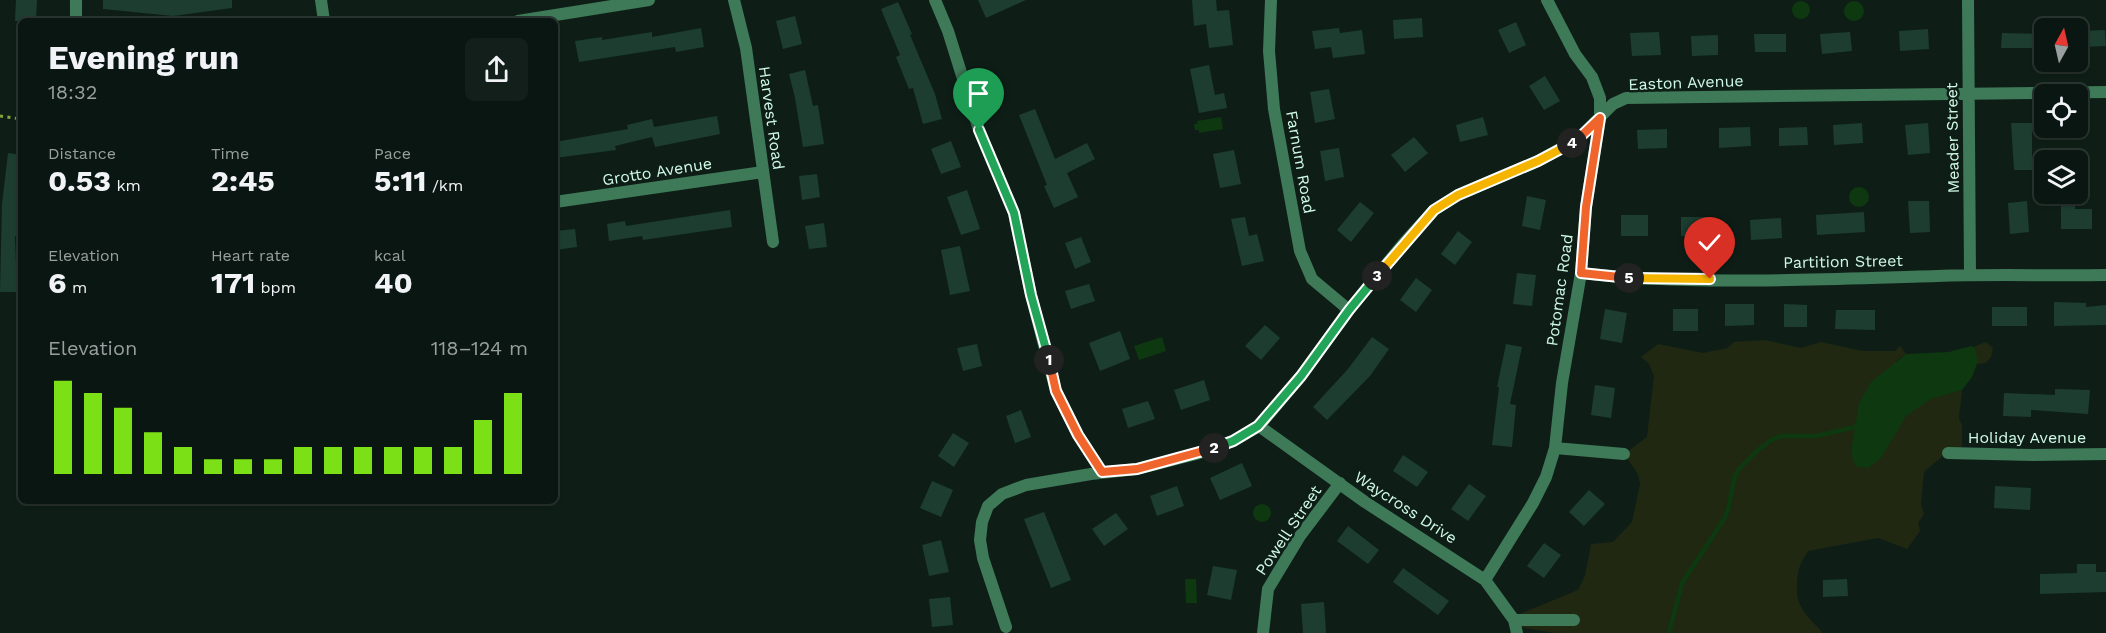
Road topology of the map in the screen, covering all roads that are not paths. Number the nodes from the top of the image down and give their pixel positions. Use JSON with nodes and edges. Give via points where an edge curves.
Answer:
{"nodes":[{"id":1,"x":76,"y":0,"type":"edge"},
{"id":2,"x":321,"y":0,"type":"edge"},
{"id":3,"x":649,"y":0,"type":"edge"},
{"id":4,"x":734,"y":0,"type":"edge"},
{"id":5,"x":935,"y":0,"type":"edge"},
{"id":6,"x":1271,"y":0,"type":"edge"},
{"id":7,"x":1547,"y":0,"type":"edge"},
{"id":8,"x":1968,"y":0,"type":"edge"},
{"id":9,"x":76,"y":18,"type":"edge"},
{"id":10,"x":324,"y":18,"type":"edge"},
{"id":11,"x":537,"y":18,"type":"edge"},
{"id":12,"x":2106,"y":92,"type":"edge"},
{"id":13,"x":1968,"y":94,"type":"junction"},
{"id":14,"x":1600,"y":118,"type":"junction"},
{"id":15,"x":763,"y":172,"type":"junction"},
{"id":16,"x":558,"y":202,"type":"edge"},
{"id":17,"x":773,"y":242,"type":"dead end"},
{"id":18,"x":1581,"y":273,"type":"junction"},
{"id":19,"x":1970,"y":275,"type":"junction"},
{"id":20,"x":2106,"y":275,"type":"edge"},
{"id":21,"x":1349,"y":310,"type":"junction"},
{"id":22,"x":1258,"y":426,"type":"junction"},
{"id":23,"x":1555,"y":448,"type":"junction"},
{"id":24,"x":1948,"y":453,"type":"dead end"},
{"id":25,"x":1624,"y":454,"type":"dead end"},
{"id":26,"x":2106,"y":454,"type":"edge"},
{"id":27,"x":1102,"y":472,"type":"junction"},
{"id":28,"x":1340,"y":483,"type":"junction"},
{"id":29,"x":1485,"y":580,"type":"junction"},
{"id":30,"x":1574,"y":620,"type":"dead end"},
{"id":31,"x":1006,"y":627,"type":"dead end"},
{"id":32,"x":1515,"y":627,"type":"edge"},
{"id":33,"x":1263,"y":633,"type":"edge"}],
"edges":[{"from":1,"to":9,"type":"street"},
{"from":2,"to":10,"type":"street"},
{"from":3,"to":11,"type":"street"},
{"from":4,"to":15,"type":"street","name":"Harvest Road","via":[[746,48]]},
{"from":5,"to":27,"type":"street","via":[[979,130],[1014,213],[1056,391]]},
{"from":6,"to":21,"type":"street","name":"Farnum Road","via":[[1269,51],[1274,109],[1300,251],[1312,279]]},
{"from":7,"to":14,"type":"street","name":"Potomac Road","via":[[1592,78],[1600,98]]},
{"from":8,"to":13,"type":"street","name":"Meader Street"},
{"from":12,"to":13,"type":"street","name":"Easton Avenue"},
{"from":13,"to":14,"type":"street","name":"Easton Avenue","via":[[1626,99],[1613,104]]},
{"from":13,"to":19,"type":"street","name":"Meader Street"},
{"from":14,"to":18,"type":"street","name":"Potomac Road","via":[[1586,207]]},
{"from":14,"to":21,"type":"street","name":"Easton Avenue","via":[[1578,139],[1548,156],[1458,195],[1434,210]]},
{"from":15,"to":16,"type":"street","name":"Grotto Avenue"},
{"from":15,"to":17,"type":"street","name":"Harvest Road"},
{"from":18,"to":19,"type":"street","name":"Partition Street","via":[[1625,278],[1795,280]]},
{"from":18,"to":23,"type":"street","name":"Potomac Road"},
{"from":19,"to":20,"type":"street","name":"Partition Street"},
{"from":21,"to":22,"type":"street","name":"Easton Avenue"},
{"from":22,"to":27,"type":"street","name":"Easton Avenue","via":[[1233,441],[1196,454],[1137,469]]},
{"from":22,"to":28,"type":"street","name":"Waycross Drive"},
{"from":23,"to":25,"type":"street"},
{"from":23,"to":29,"type":"street","name":"Potomac Road","via":[[1533,502]]},
{"from":24,"to":26,"type":"street","name":"Holiday Avenue"},
{"from":27,"to":31,"type":"street","name":"Easton Avenue","via":[[1026,484],[1002,494],[988,506],[980,540]]},
{"from":28,"to":29,"type":"street","name":"Waycross Drive"},
{"from":28,"to":33,"type":"street","name":"Powell Street","via":[[1300,536],[1268,589]]},
{"from":29,"to":32,"type":"street","name":"Waycross Drive"},
{"from":30,"to":32,"type":"street"}]}
